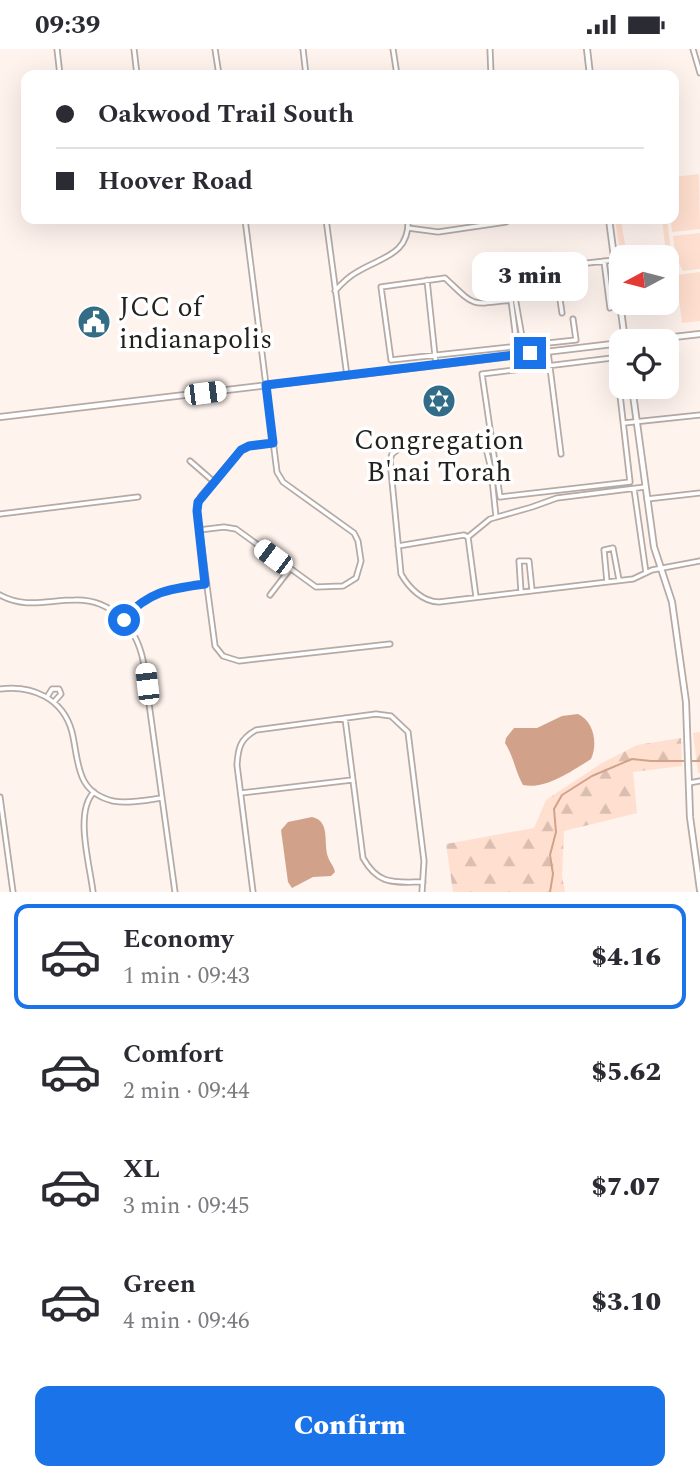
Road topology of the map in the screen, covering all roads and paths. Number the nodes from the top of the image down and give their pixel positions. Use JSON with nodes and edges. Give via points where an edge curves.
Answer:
{"nodes":[{"id":1,"x":57,"y":49,"type":"edge"},
{"id":2,"x":134,"y":49,"type":"edge"},
{"id":3,"x":215,"y":49,"type":"edge"},
{"id":4,"x":303,"y":49,"type":"edge"},
{"id":5,"x":393,"y":49,"type":"edge"},
{"id":6,"x":490,"y":49,"type":"edge"},
{"id":7,"x":587,"y":49,"type":"edge"},
{"id":8,"x":693,"y":49,"type":"edge"},
{"id":9,"x":59,"y":70,"type":"edge"},
{"id":10,"x":136,"y":70,"type":"edge"},
{"id":11,"x":218,"y":70,"type":"edge"},
{"id":12,"x":305,"y":70,"type":"edge"},
{"id":13,"x":396,"y":70,"type":"edge"},
{"id":14,"x":491,"y":70,"type":"edge"},
{"id":15,"x":589,"y":70,"type":"edge"},
{"id":16,"x":700,"y":73,"type":"edge"},
{"id":17,"x":246,"y":224,"type":"edge"},
{"id":18,"x":327,"y":224,"type":"edge"},
{"id":19,"x":408,"y":224,"type":"edge"},
{"id":20,"x":483,"y":224,"type":"edge"},
{"id":21,"x":610,"y":224,"type":"edge"},
{"id":22,"x":408,"y":228,"type":"junction"},
{"id":23,"x":612,"y":245,"type":"edge"},
{"id":24,"x":609,"y":260,"type":"edge"},
{"id":25,"x":604,"y":261,"type":"junction"},
{"id":26,"x":555,"y":266,"type":"junction"},
{"id":27,"x":427,"y":280,"type":"junction"},
{"id":28,"x":335,"y":291,"type":"junction"},
{"id":29,"x":513,"y":299,"type":"junction"},
{"id":30,"x":609,"y":300,"type":"edge"},
{"id":31,"x":562,"y":313,"type":"dead end"},
{"id":32,"x":573,"y":319,"type":"dead end"},
{"id":33,"x":700,"y":334,"type":"edge"},
{"id":34,"x":679,"y":336,"type":"edge"},
{"id":35,"x":609,"y":344,"type":"edge"},
{"id":36,"x":524,"y":346,"type":"junction"},
{"id":37,"x":514,"y":347,"type":"junction"},
{"id":38,"x":548,"y":352,"type":"junction"},
{"id":39,"x":526,"y":354,"type":"junction"},
{"id":40,"x":515,"y":355,"type":"junction"},
{"id":41,"x":435,"y":356,"type":"junction"},
{"id":42,"x":436,"y":365,"type":"junction"},
{"id":43,"x":549,"y":365,"type":"junction"},
{"id":44,"x":347,"y":376,"type":"junction"},
{"id":45,"x":266,"y":385,"type":"junction"},
{"id":46,"x":634,"y":399,"type":"edge"},
{"id":47,"x":700,"y":415,"type":"edge"},
{"id":48,"x":0,"y":417,"type":"edge"},
{"id":49,"x":637,"y":422,"type":"junction"},
{"id":50,"x":624,"y":423,"type":"junction"},
{"id":51,"x":273,"y":443,"type":"junction"},
{"id":52,"x":561,"y":454,"type":"dead end"},
{"id":53,"x":190,"y":461,"type":"dead end"},
{"id":54,"x":213,"y":481,"type":"junction"},
{"id":55,"x":645,"y":487,"type":"junction"},
{"id":56,"x":634,"y":489,"type":"junction"},
{"id":57,"x":700,"y":493,"type":"edge"},
{"id":58,"x":138,"y":497,"type":"dead end"},
{"id":59,"x":647,"y":499,"type":"junction"},
{"id":60,"x":0,"y":514,"type":"edge"},
{"id":61,"x":496,"y":517,"type":"junction"},
{"id":62,"x":199,"y":530,"type":"junction"},
{"id":63,"x":468,"y":537,"type":"junction"},
{"id":64,"x":398,"y":546,"type":"junction"},
{"id":65,"x":700,"y":561,"type":"edge"},
{"id":66,"x":659,"y":568,"type":"junction"},
{"id":67,"x":290,"y":569,"type":"junction"},
{"id":68,"x":646,"y":573,"type":"junction"},
{"id":69,"x":619,"y":580,"type":"junction"},
{"id":70,"x":607,"y":582,"type":"junction"},
{"id":71,"x":205,"y":584,"type":"junction"},
{"id":72,"x":533,"y":591,"type":"junction"},
{"id":73,"x":521,"y":592,"type":"junction"},
{"id":74,"x":0,"y":595,"type":"edge"},
{"id":75,"x":270,"y":595,"type":"dead end"},
{"id":76,"x":476,"y":597,"type":"junction"},
{"id":77,"x":123,"y":619,"type":"junction"},
{"id":78,"x":390,"y":644,"type":"dead end"},
{"id":79,"x":0,"y":689,"type":"edge"},
{"id":80,"x":47,"y":697,"type":"junction"},
{"id":81,"x":54,"y":702,"type":"junction"},
{"id":82,"x":345,"y":718,"type":"junction"},
{"id":83,"x":352,"y":780,"type":"junction"},
{"id":84,"x":700,"y":781,"type":"edge"},
{"id":85,"x":688,"y":783,"type":"junction"},
{"id":86,"x":94,"y":792,"type":"junction"},
{"id":87,"x":241,"y":793,"type":"junction"},
{"id":88,"x":0,"y":797,"type":"edge"},
{"id":89,"x":162,"y":798,"type":"junction"},
{"id":90,"x":423,"y":882,"type":"junction"},
{"id":91,"x":700,"y":890,"type":"edge"},
{"id":92,"x":13,"y":892,"type":"edge"},
{"id":93,"x":93,"y":892,"type":"edge"},
{"id":94,"x":175,"y":892,"type":"edge"},
{"id":95,"x":253,"y":892,"type":"edge"},
{"id":96,"x":422,"y":892,"type":"edge"}],
"edges":[{"from":1,"to":9,"type":"street"},
{"from":2,"to":10,"type":"street"},
{"from":3,"to":11,"type":"street"},
{"from":4,"to":12,"type":"street"},
{"from":5,"to":13,"type":"street"},
{"from":6,"to":14,"type":"street"},
{"from":7,"to":15,"type":"street"},
{"from":8,"to":16,"type":"street"},
{"from":17,"to":45,"type":"street"},
{"from":18,"to":28,"type":"street"},
{"from":19,"to":22,"type":"street"},
{"from":20,"to":22,"type":"street","via":[[438,232]]},
{"from":21,"to":23,"type":"street"},
{"from":22,"to":28,"type":"street","via":[[392,255],[359,270]]},
{"from":24,"to":25,"type":"street"},
{"from":25,"to":26,"type":"street"},
{"from":25,"to":30,"type":"street"},
{"from":26,"to":29,"type":"street","via":[[523,272]]},
{"from":26,"to":31,"type":"street"},
{"from":27,"to":29,"type":"street","via":[[445,278],[473,304]]},
{"from":27,"to":41,"type":"street"},
{"from":27,"to":41,"type":"street","via":[[381,287],[391,360]]},
{"from":28,"to":44,"type":"street"},
{"from":29,"to":36,"type":"street"},
{"from":29,"to":37,"type":"street"},
{"from":32,"to":36,"type":"street","via":[[576,339]]},
{"from":33,"to":34,"type":"street"},
{"from":35,"to":38,"type":"street"},
{"from":36,"to":37,"type":"street"},
{"from":36,"to":39,"type":"street"},
{"from":37,"to":40,"type":"street"},
{"from":37,"to":41,"type":"street"},
{"from":38,"to":39,"type":"street"},
{"from":38,"to":43,"type":"street"},
{"from":39,"to":40,"type":"street"},
{"from":40,"to":42,"type":"street"},
{"from":41,"to":42,"type":"street"},
{"from":42,"to":44,"type":"street"},
{"from":43,"to":50,"type":"street","via":[[612,358],[617,362]]},
{"from":43,"to":50,"type":"street","via":[[482,374],[500,497],[630,482]]},
{"from":43,"to":52,"type":"street"},
{"from":44,"to":45,"type":"street"},
{"from":45,"to":48,"type":"street"},
{"from":45,"to":51,"type":"street"},
{"from":46,"to":49,"type":"street"},
{"from":47,"to":49,"type":"street"},
{"from":49,"to":50,"type":"street"},
{"from":49,"to":55,"type":"street"},
{"from":51,"to":54,"type":"street","via":[[243,448]]},
{"from":51,"to":67,"type":"street","via":[[281,479],[350,529],[361,561],[356,577],[343,586],[311,585]]},
{"from":53,"to":54,"type":"street"},
{"from":54,"to":62,"type":"street","via":[[198,502]]},
{"from":55,"to":56,"type":"street"},
{"from":55,"to":59,"type":"street"},
{"from":56,"to":61,"type":"street","via":[[557,498]]},
{"from":56,"to":68,"type":"street"},
{"from":57,"to":59,"type":"street"},
{"from":58,"to":60,"type":"street"},
{"from":59,"to":66,"type":"street"},
{"from":61,"to":63,"type":"street"},
{"from":61,"to":64,"type":"street","via":[[484,440],[399,449],[390,460]]},
{"from":62,"to":67,"type":"street","via":[[235,529]]},
{"from":62,"to":71,"type":"street"},
{"from":63,"to":64,"type":"street"},
{"from":63,"to":76,"type":"street"},
{"from":64,"to":76,"type":"street","via":[[402,577],[428,601]]},
{"from":65,"to":66,"type":"street"},
{"from":66,"to":68,"type":"street"},
{"from":66,"to":85,"type":"street","via":[[673,607],[686,702]]},
{"from":67,"to":75,"type":"street"},
{"from":68,"to":69,"type":"street"},
{"from":69,"to":70,"type":"street"},
{"from":69,"to":70,"type":"street","via":[[614,548],[604,549]]},
{"from":70,"to":72,"type":"street"},
{"from":71,"to":77,"type":"street","via":[[156,593]]},
{"from":71,"to":78,"type":"street","via":[[213,639],[222,655],[239,661]]},
{"from":72,"to":73,"type":"street"},
{"from":72,"to":73,"type":"street","via":[[529,561],[519,561]]},
{"from":73,"to":76,"type":"street"},
{"from":74,"to":77,"type":"street","via":[[32,604],[92,601]]},
{"from":77,"to":89,"type":"street","via":[[143,656]]},
{"from":79,"to":80,"type":"street","via":[[25,688]]},
{"from":80,"to":81,"type":"street"},
{"from":80,"to":81,"type":"street","via":[[57,688],[61,694]]},
{"from":81,"to":86,"type":"street","via":[[70,726],[78,770]]},
{"from":82,"to":83,"type":"street"},
{"from":82,"to":87,"type":"street","via":[[256,730],[246,736],[238,748]]},
{"from":82,"to":90,"type":"street","via":[[387,715],[408,732]]},
{"from":83,"to":87,"type":"street"},
{"from":83,"to":90,"type":"street","via":[[363,858],[370,869],[390,882]]},
{"from":84,"to":85,"type":"street"},
{"from":85,"to":91,"type":"street"},
{"from":86,"to":89,"type":"street","via":[[120,802]]},
{"from":86,"to":93,"type":"street","via":[[83,812]]},
{"from":87,"to":95,"type":"street"},
{"from":88,"to":92,"type":"street"},
{"from":89,"to":94,"type":"street"},
{"from":90,"to":96,"type":"street"}]}
